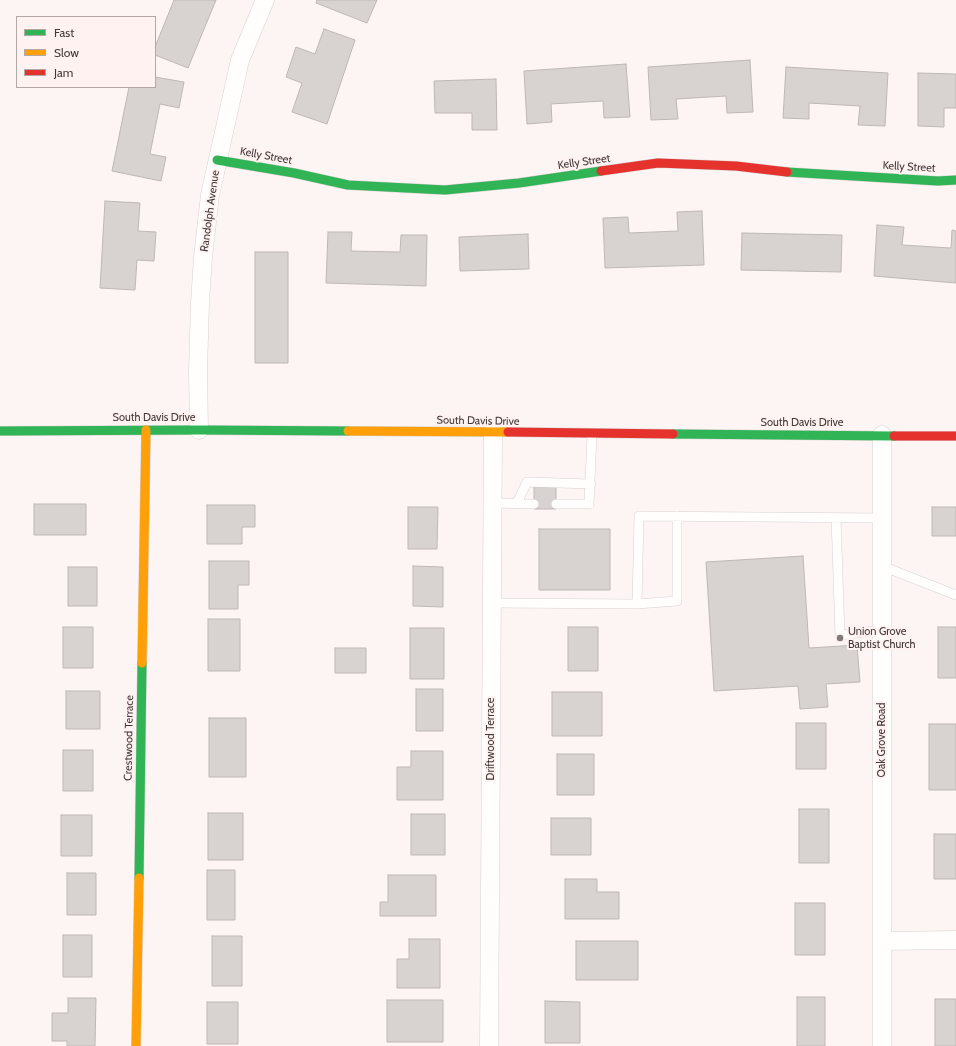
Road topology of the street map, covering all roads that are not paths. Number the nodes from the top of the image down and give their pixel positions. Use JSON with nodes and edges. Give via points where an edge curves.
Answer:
{"nodes":[{"id":1,"x":265,"y":0,"type":"edge"},
{"id":2,"x":217,"y":160,"type":"junction"},
{"id":3,"x":956,"y":180,"type":"edge"},
{"id":4,"x":146,"y":430,"type":"junction"},
{"id":5,"x":199,"y":430,"type":"junction"},
{"id":6,"x":0,"y":431,"type":"edge"},
{"id":7,"x":493,"y":433,"type":"junction"},
{"id":8,"x":592,"y":434,"type":"junction"},
{"id":9,"x":882,"y":435,"type":"junction"},
{"id":10,"x":956,"y":436,"type":"edge"},
{"id":11,"x":591,"y":484,"type":"junction"},
{"id":12,"x":492,"y":503,"type":"junction"},
{"id":13,"x":517,"y":503,"type":"junction"},
{"id":14,"x":534,"y":504,"type":"dead end"},
{"id":15,"x":556,"y":504,"type":"dead end"},
{"id":16,"x":677,"y":516,"type":"junction"},
{"id":17,"x":836,"y":518,"type":"junction"},
{"id":18,"x":882,"y":518,"type":"junction"},
{"id":19,"x":882,"y":566,"type":"junction"},
{"id":20,"x":956,"y":596,"type":"edge"},
{"id":21,"x":492,"y":603,"type":"junction"},
{"id":22,"x":637,"y":604,"type":"junction"},
{"id":23,"x":882,"y":630,"type":"junction"},
{"id":24,"x":956,"y":940,"type":"edge"},
{"id":25,"x":882,"y":941,"type":"junction"},
{"id":26,"x":136,"y":1046,"type":"edge"},
{"id":27,"x":489,"y":1046,"type":"edge"},
{"id":28,"x":882,"y":1046,"type":"edge"}],
"edges":[{"from":1,"to":2,"type":"street","name":"Randolph Avenue","via":[[240,60]]},
{"from":2,"to":3,"type":"street","name":"Kelly Street","via":[[348,185],[445,190],[519,183],[658,163],[736,166],[800,173],[938,181]]},
{"from":2,"to":5,"type":"street","name":"Randolph Avenue","via":[[203,257],[198,371]]},
{"from":4,"to":5,"type":"street","name":"South Davis Drive"},
{"from":4,"to":6,"type":"street","name":"South Davis Drive"},
{"from":4,"to":26,"type":"street","name":"Crestwood Terrace"},
{"from":5,"to":7,"type":"street","name":"South Davis Drive"},
{"from":7,"to":8,"type":"street","name":"South Davis Drive"},
{"from":7,"to":12,"type":"street","name":"Driftwood Terrace"},
{"from":8,"to":9,"type":"street","name":"South Davis Drive"},
{"from":8,"to":11,"type":"lane"},
{"from":9,"to":10,"type":"street","name":"South Davis Drive"},
{"from":9,"to":18,"type":"street","name":"Oak Grove Road"},
{"from":11,"to":13,"type":"lane","via":[[527,482]]},
{"from":11,"to":15,"type":"lane","via":[[589,504]]},
{"from":12,"to":13,"type":"lane"},
{"from":12,"to":21,"type":"street","name":"Driftwood Terrace"},
{"from":13,"to":14,"type":"lane"},
{"from":16,"to":17,"type":"lane"},
{"from":16,"to":22,"type":"lane","via":[[676,602]]},
{"from":16,"to":22,"type":"lane","via":[[639,516]]},
{"from":17,"to":18,"type":"lane"},
{"from":17,"to":23,"type":"lane","via":[[840,635]]},
{"from":18,"to":19,"type":"street","name":"Oak Grove Road"},
{"from":19,"to":20,"type":"lane"},
{"from":19,"to":23,"type":"street","name":"Oak Grove Road"},
{"from":21,"to":22,"type":"lane"},
{"from":21,"to":27,"type":"street","name":"Driftwood Terrace"},
{"from":23,"to":25,"type":"street","name":"Oak Grove Road"},
{"from":24,"to":25,"type":"street"},
{"from":25,"to":28,"type":"street","name":"Oak Grove Road"}]}
